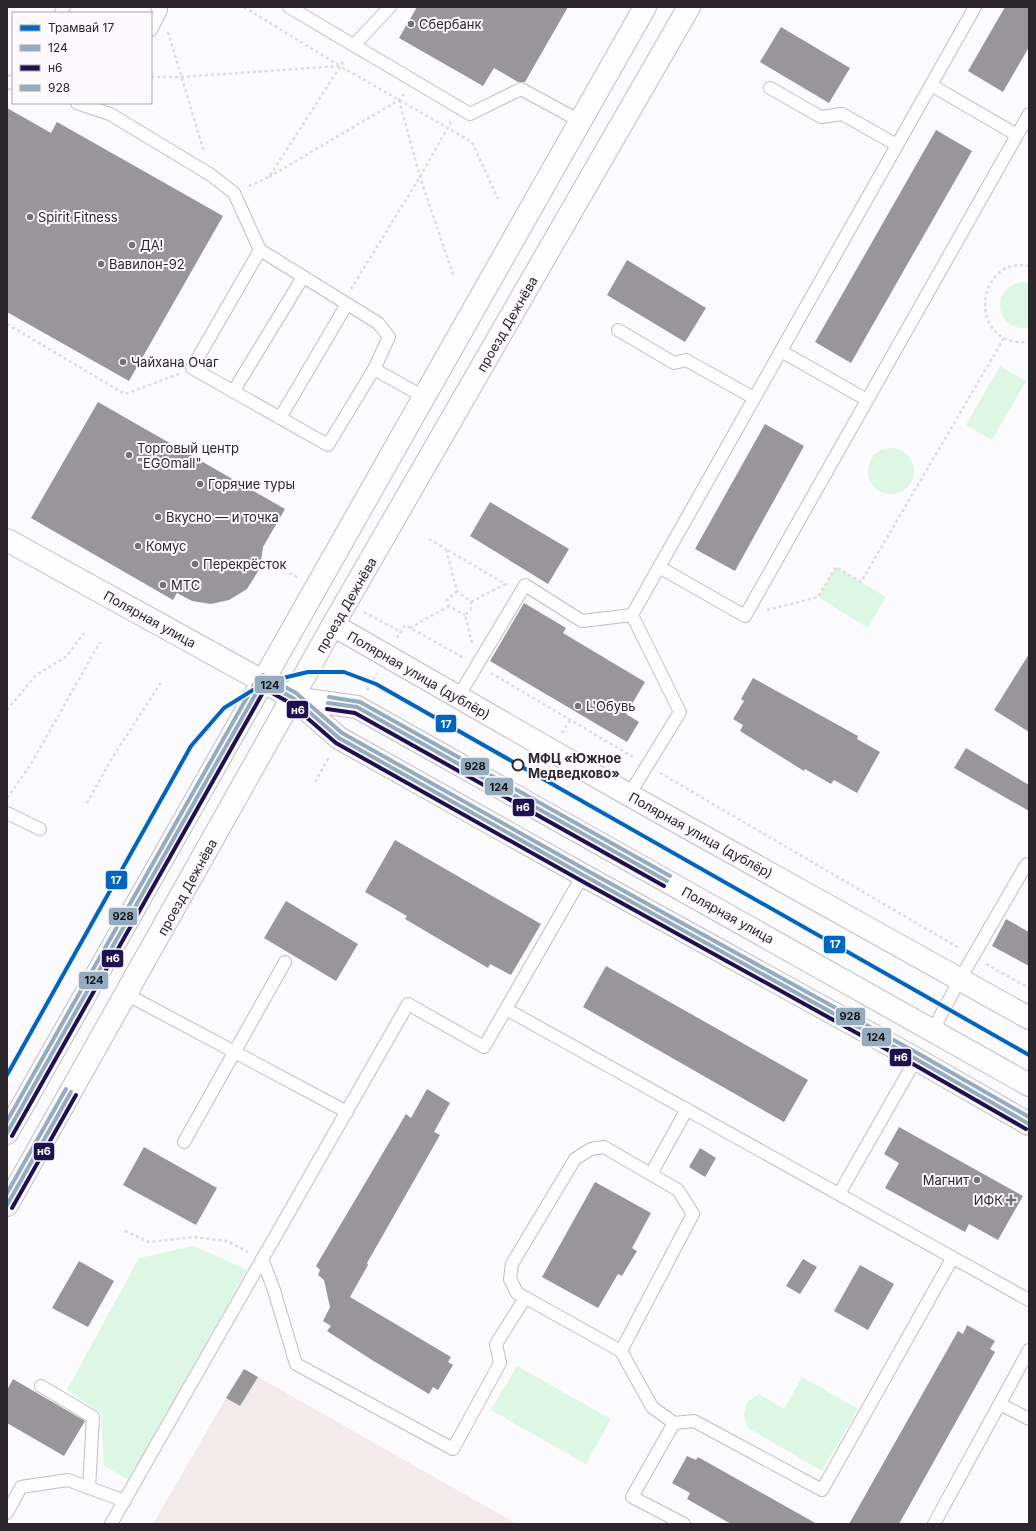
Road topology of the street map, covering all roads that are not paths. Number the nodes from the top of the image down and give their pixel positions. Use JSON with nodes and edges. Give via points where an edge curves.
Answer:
{"nodes":[{"id":1,"x":289,"y":7,"type":"edge"},
{"id":2,"x":390,"y":7,"type":"edge"},
{"id":3,"x":645,"y":7,"type":"edge"},
{"id":4,"x":689,"y":7,"type":"edge"},
{"id":5,"x":975,"y":7,"type":"edge"},
{"id":6,"x":159,"y":8,"type":"edge"},
{"id":7,"x":152,"y":27,"type":"edge"},
{"id":8,"x":354,"y":45,"type":"junction"},
{"id":9,"x":931,"y":85,"type":"junction"},
{"id":10,"x":770,"y":88,"type":"dead end"},
{"id":11,"x":84,"y":104,"type":"edge"},
{"id":12,"x":113,"y":108,"type":"edge"},
{"id":13,"x":1029,"y":114,"type":"edge"},
{"id":14,"x":580,"y":121,"type":"junction"},
{"id":15,"x":1017,"y":135,"type":"junction"},
{"id":16,"x":897,"y":145,"type":"junction"},
{"id":17,"x":260,"y":250,"type":"junction"},
{"id":18,"x":303,"y":277,"type":"junction"},
{"id":19,"x":345,"y":303,"type":"junction"},
{"id":20,"x":618,"y":330,"type":"dead end"},
{"id":21,"x":781,"y":351,"type":"junction"},
{"id":22,"x":374,"y":369,"type":"junction"},
{"id":23,"x":234,"y":392,"type":"junction"},
{"id":24,"x":424,"y":397,"type":"junction"},
{"id":25,"x":754,"y":398,"type":"junction"},
{"id":26,"x":867,"y":400,"type":"junction"},
{"id":27,"x":280,"y":418,"type":"junction"},
{"id":28,"x":7,"y":540,"type":"edge"},
{"id":29,"x":659,"y":567,"type":"junction"},
{"id":30,"x":632,"y":615,"type":"junction"},
{"id":31,"x":333,"y":626,"type":"junction"},
{"id":32,"x":263,"y":681,"type":"junction"},
{"id":33,"x":458,"y":697,"type":"junction"},
{"id":34,"x":293,"y":698,"type":"junction"},
{"id":35,"x":629,"y":796,"type":"junction"},
{"id":36,"x":7,"y":813,"type":"edge"},
{"id":37,"x":40,"y":829,"type":"dead end"},
{"id":38,"x":1029,"y":864,"type":"edge"},
{"id":39,"x":583,"y":875,"type":"junction"},
{"id":40,"x":285,"y":962,"type":"dead end"},
{"id":41,"x":960,"y":980,"type":"junction"},
{"id":42,"x":126,"y":994,"type":"junction"},
{"id":43,"x":506,"y":1009,"type":"junction"},
{"id":44,"x":1029,"y":1018,"type":"edge"},
{"id":45,"x":933,"y":1030,"type":"junction"},
{"id":46,"x":234,"y":1052,"type":"junction"},
{"id":47,"x":916,"y":1059,"type":"junction"},
{"id":48,"x":1029,"y":1085,"type":"edge"},
{"id":49,"x":687,"y":1109,"type":"junction"},
{"id":50,"x":346,"y":1112,"type":"junction"},
{"id":51,"x":1029,"y":1124,"type":"edge"},
{"id":52,"x":7,"y":1133,"type":"edge"},
{"id":53,"x":184,"y":1142,"type":"dead end"},
{"id":54,"x":651,"y":1174,"type":"junction"},
{"id":55,"x":839,"y":1194,"type":"junction"},
{"id":56,"x":7,"y":1206,"type":"edge"},
{"id":57,"x":953,"y":1257,"type":"junction"},
{"id":58,"x":262,"y":1259,"type":"junction"},
{"id":59,"x":525,"y":1298,"type":"junction"},
{"id":60,"x":1029,"y":1300,"type":"edge"},
{"id":61,"x":621,"y":1350,"type":"junction"},
{"id":62,"x":1029,"y":1350,"type":"edge"},
{"id":63,"x":41,"y":1386,"type":"dead end"},
{"id":64,"x":1000,"y":1404,"type":"junction"},
{"id":65,"x":1029,"y":1419,"type":"edge"},
{"id":66,"x":674,"y":1423,"type":"junction"},
{"id":67,"x":89,"y":1488,"type":"junction"},
{"id":68,"x":124,"y":1501,"type":"junction"},
{"id":69,"x":7,"y":1513,"type":"edge"},
{"id":70,"x":111,"y":1524,"type":"edge"},
{"id":71,"x":684,"y":1524,"type":"edge"},
{"id":72,"x":934,"y":1524,"type":"edge"}],
"edges":[{"from":1,"to":8,"type":"lane"},
{"from":2,"to":8,"type":"lane"},
{"from":3,"to":14,"type":"main road"},
{"from":4,"to":31,"type":"main road","name":"проезд Дежнёва"},
{"from":5,"to":9,"type":"lane"},
{"from":6,"to":7,"type":"lane"},
{"from":8,"to":14,"type":"lane","via":[[470,114],[521,89]]},
{"from":9,"to":15,"type":"lane"},
{"from":9,"to":16,"type":"lane"},
{"from":10,"to":16,"type":"lane","via":[[821,117],[842,114]]},
{"from":11,"to":12,"type":"lane"},
{"from":12,"to":17,"type":"lane","via":[[234,193]]},
{"from":13,"to":15,"type":"lane"},
{"from":14,"to":24,"type":"main road"},
{"from":15,"to":26,"type":"lane"},
{"from":16,"to":21,"type":"lane"},
{"from":17,"to":18,"type":"lane"},
{"from":17,"to":23,"type":"lane","via":[[192,368]]},
{"from":18,"to":19,"type":"lane"},
{"from":18,"to":23,"type":"lane"},
{"from":19,"to":22,"type":"lane","via":[[378,323],[389,337]]},
{"from":19,"to":27,"type":"lane"},
{"from":20,"to":25,"type":"lane","via":[[674,363],[686,360]]},
{"from":21,"to":25,"type":"lane"},
{"from":21,"to":26,"type":"lane"},
{"from":22,"to":24,"type":"lane"},
{"from":22,"to":27,"type":"lane","via":[[328,445]]},
{"from":23,"to":27,"type":"lane"},
{"from":24,"to":32,"type":"main road"},
{"from":25,"to":29,"type":"lane"},
{"from":26,"to":29,"type":"lane","via":[[745,616]]},
{"from":28,"to":32,"type":"main road","name":"Полярная улица"},
{"from":29,"to":30,"type":"lane"},
{"from":30,"to":33,"type":"lane","via":[[582,621],[525,585]]},
{"from":30,"to":35,"type":"lane","via":[[680,712]]},
{"from":31,"to":33,"type":"main road","name":"Полярная улица (дублёр)"},
{"from":31,"to":34,"type":"main road","name":"проезд Дежнёва"},
{"from":32,"to":34,"type":"main road","name":"Полярная улица"},
{"from":32,"to":52,"type":"main road"},
{"from":33,"to":35,"type":"main road","name":"Полярная улица (дублёр)"},
{"from":34,"to":39,"type":"main road","name":"Полярная улица","via":[[339,738]]},
{"from":34,"to":42,"type":"main road","name":"проезд Дежнёва"},
{"from":34,"to":45,"type":"main road","name":"Полярная улица","via":[[357,707]]},
{"from":35,"to":41,"type":"main road","name":"Полярная улица (дублёр)"},
{"from":36,"to":37,"type":"lane"},
{"from":38,"to":41,"type":"lane","via":[[1026,865]]},
{"from":39,"to":43,"type":"lane"},
{"from":39,"to":47,"type":"main road","name":"Полярная улица"},
{"from":40,"to":46,"type":"lane"},
{"from":41,"to":44,"type":"main road","name":"Полярная улица (дублёр)"},
{"from":41,"to":45,"type":"lane"},
{"from":42,"to":46,"type":"lane"},
{"from":42,"to":56,"type":"main road","name":"проезд Дежнёва"},
{"from":43,"to":49,"type":"lane"},
{"from":43,"to":50,"type":"lane","via":[[484,1047],[408,1004]]},
{"from":45,"to":48,"type":"main road","name":"Полярная улица"},
{"from":46,"to":50,"type":"lane"},
{"from":46,"to":53,"type":"lane"},
{"from":47,"to":51,"type":"main road","name":"Полярная улица"},
{"from":47,"to":55,"type":"lane"},
{"from":49,"to":54,"type":"lane"},
{"from":49,"to":55,"type":"lane"},
{"from":50,"to":58,"type":"lane"},
{"from":54,"to":59,"type":"lane","via":[[604,1147],[591,1149],[575,1159],[512,1264],[510,1279],[517,1293]]},
{"from":54,"to":61,"type":"lane","via":[[678,1190],[693,1214]]},
{"from":55,"to":57,"type":"lane"},
{"from":57,"to":60,"type":"lane"},
{"from":57,"to":66,"type":"lane","via":[[822,1490],[694,1421]]},
{"from":58,"to":59,"type":"lane","via":[[296,1364],[453,1449],[500,1363],[496,1344]]},
{"from":58,"to":68,"type":"lane"},
{"from":59,"to":61,"type":"lane"},
{"from":61,"to":66,"type":"lane","via":[[652,1407]]},
{"from":62,"to":64,"type":"lane"},
{"from":63,"to":67,"type":"lane","via":[[93,1417]]},
{"from":64,"to":65,"type":"lane"},
{"from":64,"to":72,"type":"lane"},
{"from":66,"to":71,"type":"lane","via":[[632,1496]]},
{"from":67,"to":68,"type":"lane"},
{"from":67,"to":69,"type":"lane","via":[[68,1480],[21,1487]]},
{"from":68,"to":70,"type":"lane"}]}
